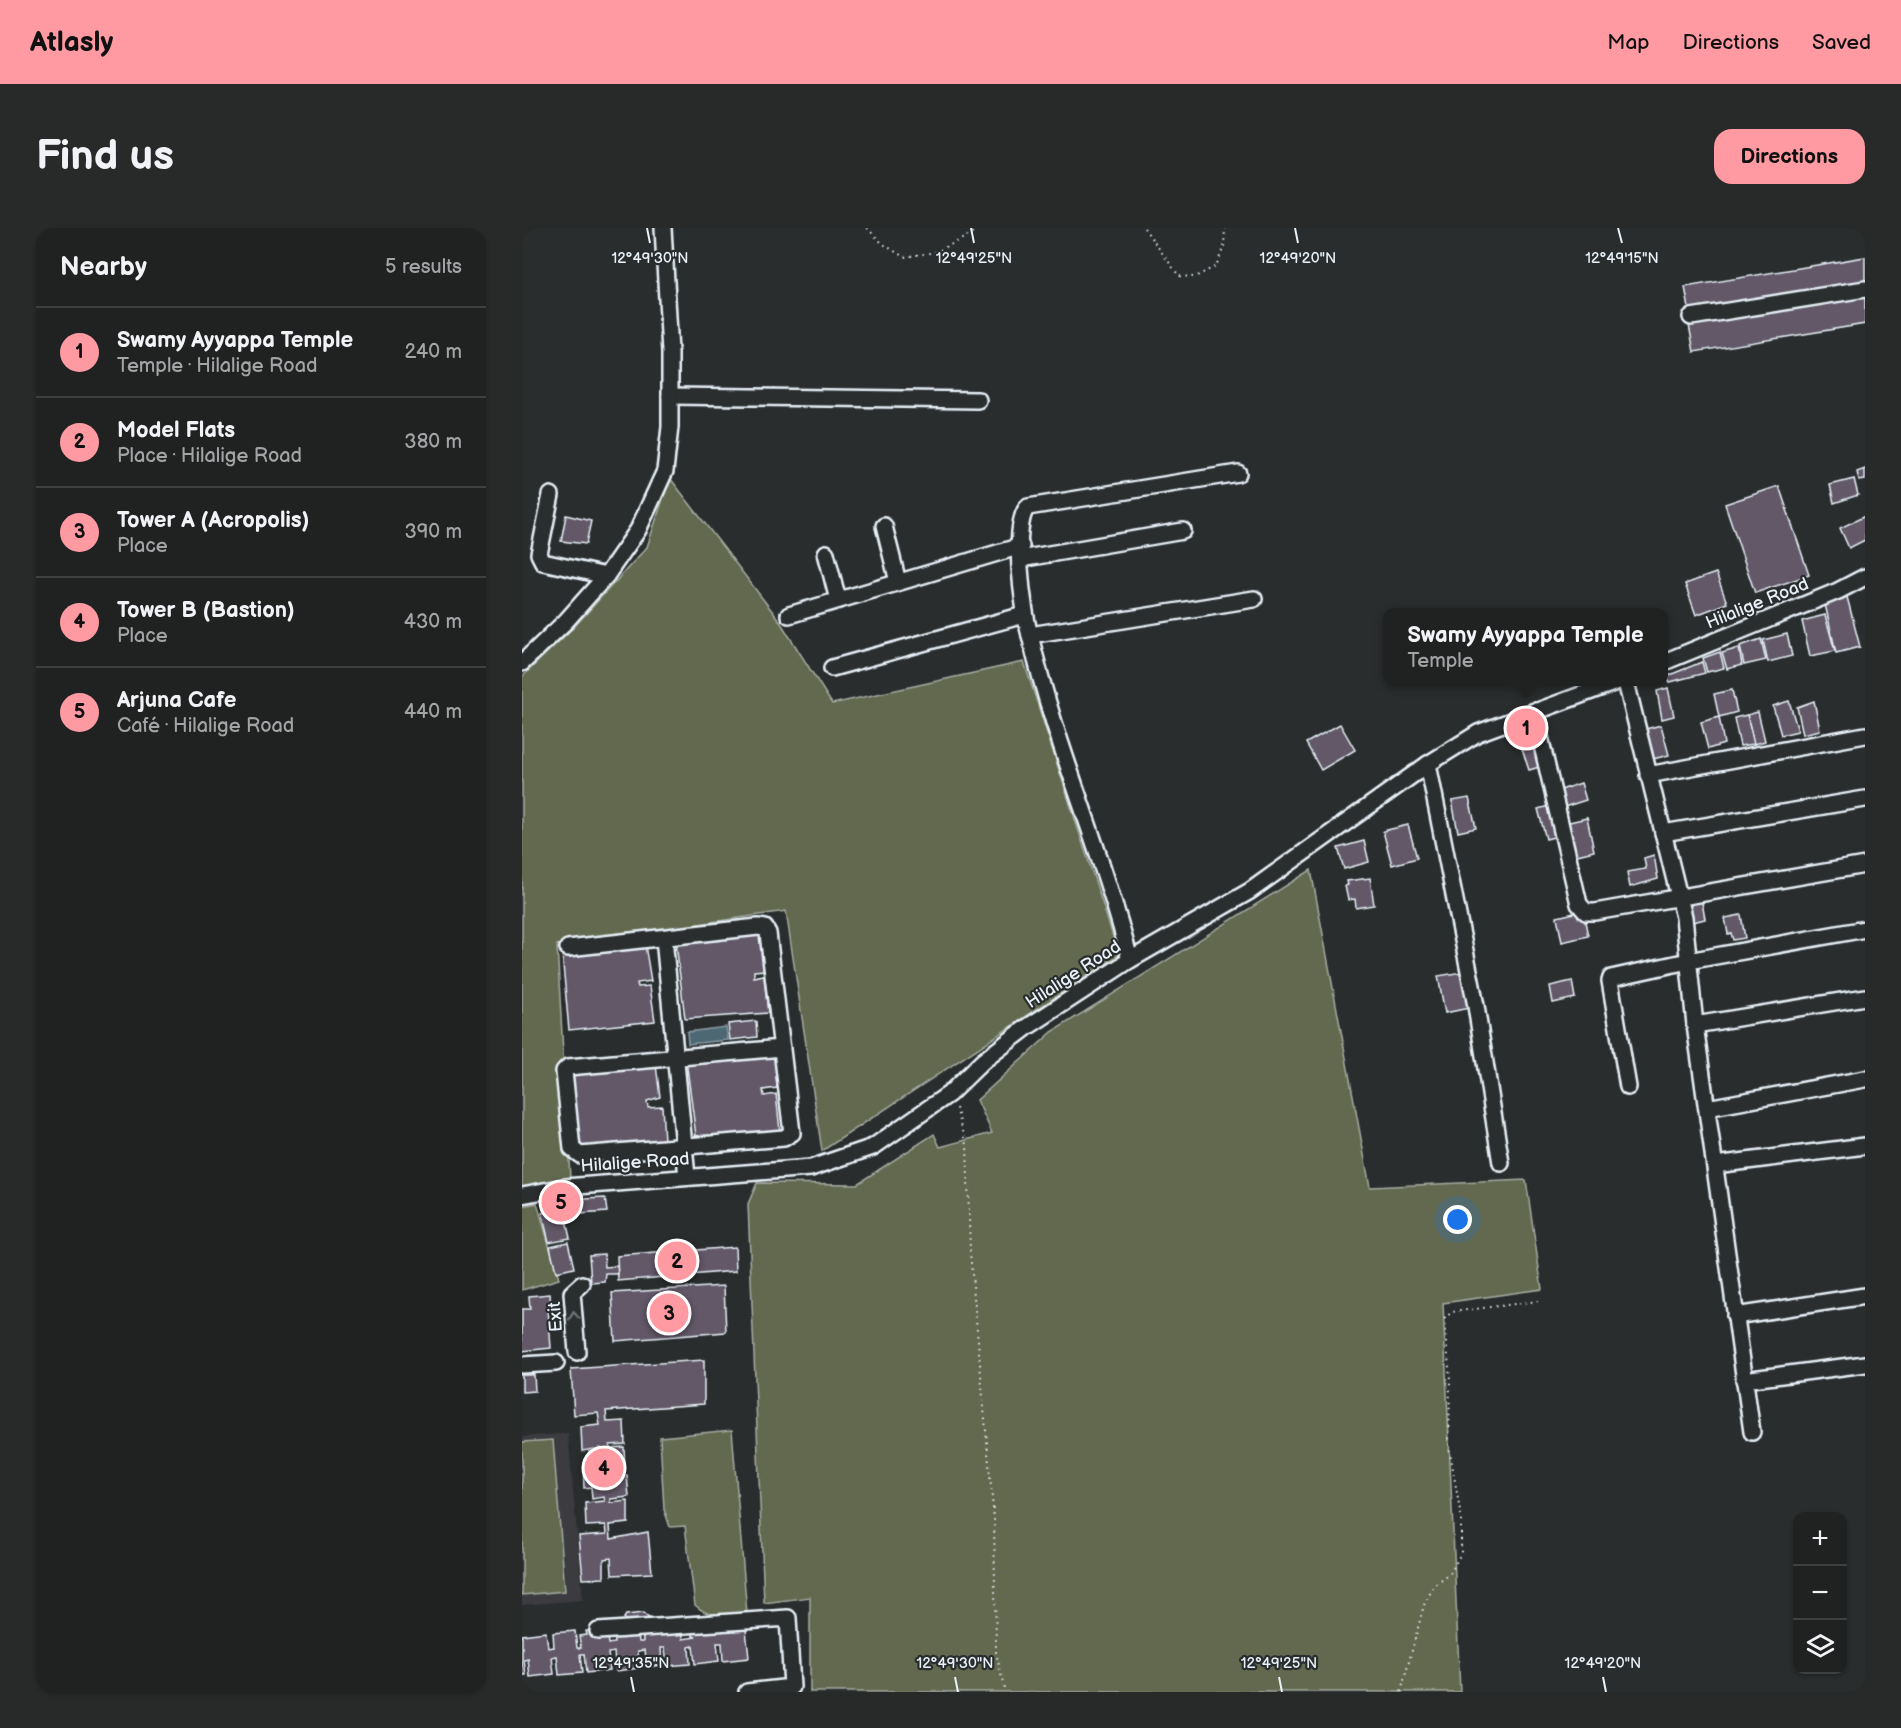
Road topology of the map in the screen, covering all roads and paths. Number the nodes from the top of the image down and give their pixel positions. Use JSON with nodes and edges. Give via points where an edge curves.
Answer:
{"nodes":[{"id":1,"x":663,"y":228,"type":"edge"},
{"id":2,"x":867,"y":228,"type":"edge"},
{"id":3,"x":976,"y":228,"type":"edge"},
{"id":4,"x":1144,"y":228,"type":"edge"},
{"id":5,"x":1225,"y":228,"type":"edge"},
{"id":6,"x":1865,"y":289,"type":"edge"},
{"id":7,"x":1691,"y":317,"type":"dead end"},
{"id":8,"x":670,"y":396,"type":"junction"},
{"id":9,"x":978,"y":400,"type":"dead end"},
{"id":10,"x":1238,"y":473,"type":"dead end"},
{"id":11,"x":551,"y":495,"type":"dead end"},
{"id":12,"x":884,"y":526,"type":"dead end"},
{"id":13,"x":1183,"y":531,"type":"dead end"},
{"id":14,"x":826,"y":553,"type":"dead end"},
{"id":15,"x":1020,"y":553,"type":"junction"},
{"id":16,"x":606,"y":576,"type":"junction"},
{"id":17,"x":1865,"y":577,"type":"edge"},
{"id":18,"x":898,"y":582,"type":"junction"},
{"id":19,"x":1254,"y":599,"type":"dead end"},
{"id":20,"x":838,"y":600,"type":"junction"},
{"id":21,"x":789,"y":615,"type":"dead end"},
{"id":22,"x":1024,"y":615,"type":"junction"},
{"id":23,"x":1030,"y":634,"type":"junction"},
{"id":24,"x":1668,"y":660,"type":"edge"},
{"id":25,"x":522,"y":663,"type":"edge"},
{"id":26,"x":832,"y":668,"type":"dead end"},
{"id":27,"x":1602,"y":686,"type":"edge"},
{"id":28,"x":1627,"y":686,"type":"edge"},
{"id":29,"x":1534,"y":711,"type":"junction"},
{"id":30,"x":1865,"y":735,"type":"edge"},
{"id":31,"x":1428,"y":764,"type":"junction"},
{"id":32,"x":1647,"y":775,"type":"junction"},
{"id":33,"x":1865,"y":799,"type":"edge"},
{"id":34,"x":1663,"y":833,"type":"junction"},
{"id":35,"x":1865,"y":865,"type":"edge"},
{"id":36,"x":1678,"y":897,"type":"junction"},
{"id":37,"x":1865,"y":929,"type":"edge"},
{"id":38,"x":664,"y":938,"type":"junction"},
{"id":39,"x":568,"y":948,"type":"dead end"},
{"id":40,"x":1130,"y":960,"type":"junction"},
{"id":41,"x":1688,"y":961,"type":"junction"},
{"id":42,"x":1865,"y":997,"type":"edge"},
{"id":43,"x":1695,"y":1025,"type":"junction"},
{"id":44,"x":782,"y":1048,"type":"junction"},
{"id":45,"x":675,"y":1056,"type":"junction"},
{"id":46,"x":1865,"y":1079,"type":"edge"},
{"id":47,"x":1628,"y":1087,"type":"dead end"},
{"id":48,"x":949,"y":1094,"type":"junction"},
{"id":49,"x":1707,"y":1108,"type":"junction"},
{"id":50,"x":684,"y":1146,"type":"junction"},
{"id":51,"x":1865,"y":1146,"type":"edge"},
{"id":52,"x":1501,"y":1163,"type":"dead end"},
{"id":53,"x":1715,"y":1165,"type":"junction"},
{"id":54,"x":687,"y":1177,"type":"junction"},
{"id":55,"x":522,"y":1195,"type":"edge"},
{"id":56,"x":582,"y":1284,"type":"dead end"},
{"id":57,"x":1865,"y":1296,"type":"edge"},
{"id":58,"x":1538,"y":1301,"type":"dead end"},
{"id":59,"x":1734,"y":1316,"type":"junction"},
{"id":60,"x":577,"y":1352,"type":"dead end"},
{"id":61,"x":556,"y":1363,"type":"dead end"},
{"id":62,"x":1865,"y":1364,"type":"edge"},
{"id":63,"x":522,"y":1365,"type":"edge"},
{"id":64,"x":1744,"y":1380,"type":"junction"},
{"id":65,"x":1752,"y":1432,"type":"dead end"},
{"id":66,"x":598,"y":1631,"type":"dead end"},
{"id":67,"x":747,"y":1692,"type":"edge"},
{"id":68,"x":1005,"y":1692,"type":"edge"},
{"id":69,"x":1401,"y":1692,"type":"edge"}],
"edges":[{"from":1,"to":8,"type":"street"},
{"from":2,"to":3,"type":"path","via":[[904,257],[936,252],[970,236]]},
{"from":4,"to":5,"type":"path","via":[[1179,276],[1195,276],[1216,266],[1224,246]]},
{"from":6,"to":7,"type":"street"},
{"from":8,"to":9,"type":"street"},
{"from":8,"to":16,"type":"street","via":[[665,471],[638,530]]},
{"from":10,"to":15,"type":"street","via":[[1028,507],[1021,516]]},
{"from":11,"to":16,"type":"street","via":[[540,559]]},
{"from":12,"to":18,"type":"street"},
{"from":13,"to":15,"type":"street"},
{"from":14,"to":20,"type":"street"},
{"from":15,"to":18,"type":"street"},
{"from":15,"to":22,"type":"street"},
{"from":16,"to":25,"type":"street"},
{"from":17,"to":24,"type":"street","name":"Hilalige Road"},
{"from":18,"to":20,"type":"street"},
{"from":19,"to":23,"type":"street"},
{"from":20,"to":21,"type":"street"},
{"from":22,"to":23,"type":"street"},
{"from":22,"to":26,"type":"street"},
{"from":23,"to":40,"type":"street","via":[[1041,681]]},
{"from":27,"to":29,"type":"street","name":"Hilalige Road"},
{"from":28,"to":32,"type":"street"},
{"from":29,"to":31,"type":"street","name":"Hilalige Road","via":[[1478,733]]},
{"from":29,"to":36,"type":"street","via":[[1579,904],[1586,912],[1595,912]]},
{"from":30,"to":32,"type":"street"},
{"from":31,"to":40,"type":"street","name":"Hilalige Road","via":[[1250,891]]},
{"from":31,"to":52,"type":"street","via":[[1476,1006]]},
{"from":32,"to":34,"type":"street"},
{"from":33,"to":34,"type":"street"},
{"from":34,"to":36,"type":"street"},
{"from":35,"to":36,"type":"street"},
{"from":36,"to":41,"type":"street"},
{"from":37,"to":41,"type":"street"},
{"from":38,"to":39,"type":"street"},
{"from":38,"to":44,"type":"street","via":[[765,928]]},
{"from":38,"to":45,"type":"street"},
{"from":40,"to":48,"type":"street","name":"Hilalige Road","via":[[1026,1028]]},
{"from":41,"to":43,"type":"street"},
{"from":41,"to":47,"type":"street","via":[[1615,976],[1610,981]]},
{"from":42,"to":43,"type":"street"},
{"from":43,"to":49,"type":"street"},
{"from":44,"to":45,"type":"street"},
{"from":44,"to":50,"type":"street","via":[[792,1133],[789,1136]]},
{"from":45,"to":50,"type":"street"},
{"from":45,"to":50,"type":"street","via":[[568,1067],[564,1071],[575,1152],[580,1155]]},
{"from":46,"to":49,"type":"street"},
{"from":48,"to":54,"type":"street","name":"Hilalige Road","via":[[873,1147],[812,1168]]},
{"from":48,"to":68,"type":"path","via":[[967,1144],[970,1252],[994,1520],[996,1652]]},
{"from":49,"to":53,"type":"street"},
{"from":50,"to":54,"type":"street"},
{"from":51,"to":53,"type":"street"},
{"from":53,"to":59,"type":"street"},
{"from":54,"to":55,"type":"street","name":"Hilalige Road","via":[[565,1187]]},
{"from":60,"to":56,"type":"street","name":"Exit","one_way":true,"via":[[572,1293]]},
{"from":57,"to":59,"type":"street"},
{"from":58,"to":69,"type":"path","via":[[1452,1312],[1445,1318],[1450,1381],[1449,1446],[1461,1517],[1461,1553],[1450,1574],[1434,1586],[1424,1605]]},
{"from":59,"to":64,"type":"street"},
{"from":61,"to":63,"type":"street"},
{"from":62,"to":64,"type":"street"},
{"from":64,"to":65,"type":"street"},
{"from":66,"to":67,"type":"street","via":[[788,1618],[792,1687]]}]}
